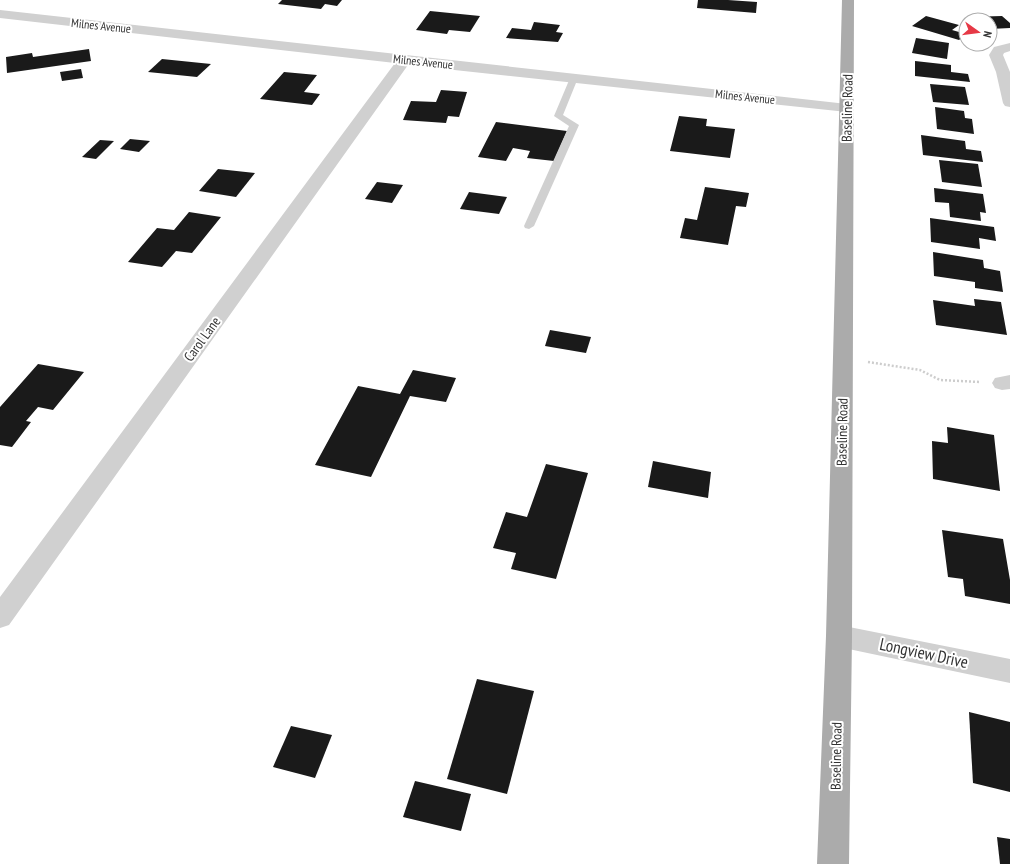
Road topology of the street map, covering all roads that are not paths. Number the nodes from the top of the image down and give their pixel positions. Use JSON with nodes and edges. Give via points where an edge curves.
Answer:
{"nodes":[{"id":1,"x":848,"y":0,"type":"edge"},
{"id":2,"x":2,"y":9,"type":"edge"},
{"id":3,"x":1010,"y":47,"type":"edge"},
{"id":4,"x":404,"y":60,"type":"junction"},
{"id":5,"x":574,"y":78,"type":"junction"},
{"id":6,"x":1010,"y":103,"type":"edge"},
{"id":7,"x":847,"y":108,"type":"junction"},
{"id":8,"x":529,"y":226,"type":"dead end"},
{"id":9,"x":0,"y":617,"type":"edge"},
{"id":10,"x":839,"y":636,"type":"junction"},
{"id":11,"x":1010,"y":671,"type":"edge"},
{"id":12,"x":833,"y":864,"type":"edge"}],
"edges":[{"from":1,"to":7,"type":"main road","name":"Baseline Road"},
{"from":2,"to":4,"type":"street","name":"Milnes Avenue"},
{"from":3,"to":6,"type":"street","via":[[998,50],[996,56],[1003,72]]},
{"from":4,"to":5,"type":"street","name":"Milnes Avenue"},
{"from":4,"to":9,"type":"street","name":"Carol Lane"},
{"from":5,"to":7,"type":"street","name":"Milnes Avenue"},
{"from":5,"to":8,"type":"lane","via":[[558,116],[574,125]]},
{"from":7,"to":10,"type":"main road","name":"Baseline Road"},
{"from":10,"to":11,"type":"street","name":"Longview Drive"},
{"from":10,"to":12,"type":"main road","name":"Baseline Road"}]}
